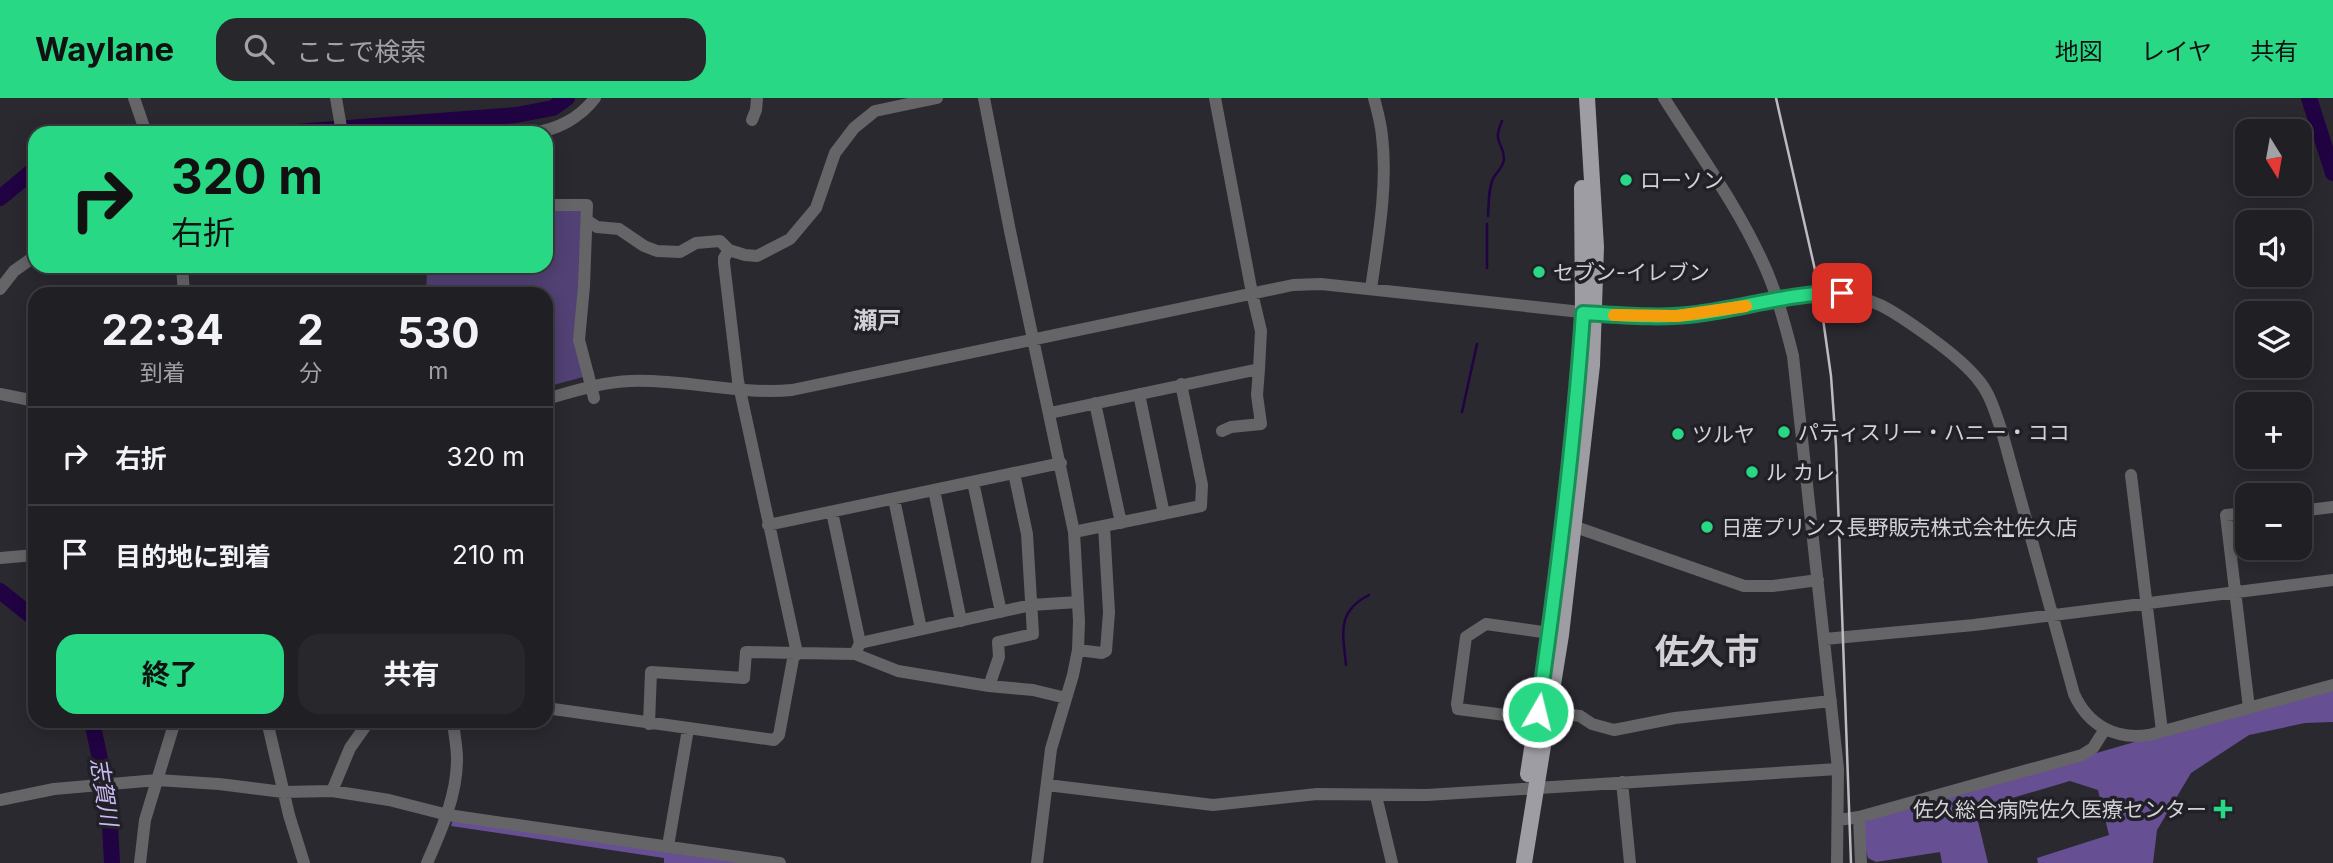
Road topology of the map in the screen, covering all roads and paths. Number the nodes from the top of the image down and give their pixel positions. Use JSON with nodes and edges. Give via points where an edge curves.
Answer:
{"nodes":[{"id":1,"x":134,"y":98,"type":"edge"},
{"id":2,"x":596,"y":98,"type":"edge"},
{"id":3,"x":757,"y":98,"type":"edge"},
{"id":4,"x":937,"y":98,"type":"edge"},
{"id":5,"x":984,"y":98,"type":"edge"},
{"id":6,"x":1215,"y":98,"type":"edge"},
{"id":7,"x":1374,"y":98,"type":"edge"},
{"id":8,"x":1576,"y":98,"type":"edge"},
{"id":9,"x":1587,"y":98,"type":"edge"},
{"id":10,"x":1664,"y":98,"type":"edge"},
{"id":11,"x":337,"y":102,"type":"edge"},
{"id":12,"x":752,"y":120,"type":"dead end"},
{"id":13,"x":144,"y":126,"type":"edge"},
{"id":14,"x":341,"y":126,"type":"edge"},
{"id":15,"x":553,"y":128,"type":"edge"},
{"id":16,"x":553,"y":205,"type":"edge"},
{"id":17,"x":588,"y":221,"type":"junction"},
{"id":18,"x":729,"y":250,"type":"junction"},
{"id":19,"x":28,"y":261,"type":"edge"},
{"id":20,"x":0,"y":289,"type":"edge"},
{"id":21,"x":1371,"y":289,"type":"junction"},
{"id":22,"x":1252,"y":292,"type":"junction"},
{"id":23,"x":1778,"y":300,"type":"junction"},
{"id":24,"x":1589,"y":313,"type":"junction"},
{"id":25,"x":1034,"y":339,"type":"junction"},
{"id":26,"x":1259,"y":369,"type":"junction"},
{"id":27,"x":1181,"y":384,"type":"junction"},
{"id":28,"x":740,"y":390,"type":"junction"},
{"id":29,"x":0,"y":394,"type":"edge"},
{"id":30,"x":1139,"y":394,"type":"junction"},
{"id":31,"x":553,"y":397,"type":"edge"},
{"id":32,"x":594,"y":397,"type":"dead end"},
{"id":33,"x":28,"y":400,"type":"edge"},
{"id":34,"x":1095,"y":403,"type":"junction"},
{"id":35,"x":1050,"y":413,"type":"junction"},
{"id":36,"x":1222,"y":431,"type":"dead end"},
{"id":37,"x":1060,"y":463,"type":"junction"},
{"id":38,"x":1014,"y":473,"type":"junction"},
{"id":39,"x":2131,"y":475,"type":"dead end"},
{"id":40,"x":973,"y":482,"type":"junction"},
{"id":41,"x":934,"y":490,"type":"junction"},
{"id":42,"x":894,"y":499,"type":"junction"},
{"id":43,"x":2333,"y":507,"type":"edge"},
{"id":44,"x":2312,"y":510,"type":"edge"},
{"id":45,"x":832,"y":512,"type":"junction"},
{"id":46,"x":1164,"y":513,"type":"junction"},
{"id":47,"x":2235,"y":514,"type":"edge"},
{"id":48,"x":1121,"y":523,"type":"junction"},
{"id":49,"x":768,"y":525,"type":"junction"},
{"id":50,"x":1569,"y":525,"type":"junction"},
{"id":51,"x":1104,"y":526,"type":"junction"},
{"id":52,"x":1074,"y":532,"type":"junction"},
{"id":53,"x":28,"y":556,"type":"edge"},
{"id":54,"x":0,"y":558,"type":"edge"},
{"id":55,"x":1818,"y":580,"type":"junction"},
{"id":56,"x":2333,"y":580,"type":"edge"},
{"id":57,"x":2235,"y":592,"type":"junction"},
{"id":58,"x":1078,"y":602,"type":"junction"},
{"id":59,"x":2146,"y":603,"type":"junction"},
{"id":60,"x":1031,"y":605,"type":"junction"},
{"id":61,"x":1001,"y":612,"type":"junction"},
{"id":62,"x":2052,"y":616,"type":"junction"},
{"id":63,"x":961,"y":621,"type":"junction"},
{"id":64,"x":921,"y":629,"type":"junction"},
{"id":65,"x":1555,"y":634,"type":"junction"},
{"id":66,"x":1825,"y":639,"type":"junction"},
{"id":67,"x":858,"y":648,"type":"junction"},
{"id":68,"x":1078,"y":650,"type":"junction"},
{"id":69,"x":797,"y":653,"type":"junction"},
{"id":70,"x":2333,"y":685,"type":"edge"},
{"id":71,"x":989,"y":686,"type":"junction"},
{"id":72,"x":1066,"y":698,"type":"junction"},
{"id":73,"x":1831,"y":701,"type":"junction"},
{"id":74,"x":2249,"y":708,"type":"junction"},
{"id":75,"x":553,"y":710,"type":"edge"},
{"id":76,"x":1544,"y":716,"type":"junction"},
{"id":77,"x":649,"y":724,"type":"junction"},
{"id":78,"x":173,"y":728,"type":"edge"},
{"id":79,"x":269,"y":728,"type":"edge"},
{"id":80,"x":364,"y":728,"type":"edge"},
{"id":81,"x":454,"y":728,"type":"edge"},
{"id":82,"x":688,"y":729,"type":"junction"},
{"id":83,"x":2105,"y":729,"type":"junction"},
{"id":84,"x":2162,"y":731,"type":"junction"},
{"id":85,"x":1838,"y":769,"type":"junction"},
{"id":86,"x":157,"y":780,"type":"junction"},
{"id":87,"x":1622,"y":782,"type":"junction"},
{"id":88,"x":1047,"y":785,"type":"junction"},
{"id":89,"x":1531,"y":788,"type":"junction"},
{"id":90,"x":332,"y":791,"type":"junction"},
{"id":91,"x":283,"y":792,"type":"junction"},
{"id":92,"x":1377,"y":796,"type":"junction"},
{"id":93,"x":0,"y":800,"type":"edge"},
{"id":94,"x":448,"y":815,"type":"junction"},
{"id":95,"x":1859,"y":817,"type":"junction"},
{"id":96,"x":1839,"y":820,"type":"junction"},
{"id":97,"x":668,"y":846,"type":"junction"},
{"id":98,"x":140,"y":863,"type":"edge"},
{"id":99,"x":304,"y":863,"type":"edge"},
{"id":100,"x":427,"y":863,"type":"edge"},
{"id":101,"x":780,"y":863,"type":"edge"},
{"id":102,"x":1037,"y":863,"type":"edge"},
{"id":103,"x":1392,"y":863,"type":"edge"},
{"id":104,"x":1514,"y":863,"type":"edge"},
{"id":105,"x":1524,"y":863,"type":"edge"},
{"id":106,"x":1630,"y":863,"type":"edge"},
{"id":107,"x":1837,"y":863,"type":"edge"},
{"id":108,"x":1861,"y":863,"type":"edge"}],
"edges":[{"from":1,"to":13,"type":"street"},
{"from":2,"to":15,"type":"street","via":[[574,119]]},
{"from":3,"to":12,"type":"street"},
{"from":4,"to":18,"type":"street","via":[[875,111],[854,128],[835,153],[817,208],[790,239],[757,256]]},
{"from":5,"to":25,"type":"street"},
{"from":6,"to":22,"type":"street"},
{"from":7,"to":21,"type":"street","via":[[1384,155]]},
{"from":8,"to":24,"type":"main road"},
{"from":9,"to":24,"type":"main road","via":[[1595,226]]},
{"from":10,"to":23,"type":"street","via":[[1750,238]]},
{"from":11,"to":14,"type":"street"},
{"from":16,"to":17,"type":"street","via":[[587,205]]},
{"from":17,"to":18,"type":"street","via":[[597,227],[619,229],[657,251],[680,252],[696,243],[720,241]]},
{"from":17,"to":32,"type":"street","bridge":true,"via":[[579,327]]},
{"from":18,"to":28,"type":"street","via":[[724,263]]},
{"from":19,"to":20,"type":"street"},
{"from":21,"to":22,"type":"street","via":[[1308,284]]},
{"from":21,"to":24,"type":"street"},
{"from":22,"to":25,"type":"street"},
{"from":22,"to":26,"type":"street","via":[[1261,331]]},
{"from":23,"to":24,"type":"street","via":[[1695,314]]},
{"from":23,"to":55,"type":"street","via":[[1797,384]]},
{"from":23,"to":62,"type":"street","bridge":true,"via":[[1829,293],[1857,296],[1891,309],[1947,350],[1980,382],[2002,432]]},
{"from":24,"to":50,"type":"main road"},
{"from":25,"to":28,"type":"street","via":[[792,390]]},
{"from":25,"to":35,"type":"street"},
{"from":26,"to":27,"type":"street"},
{"from":26,"to":36,"type":"street","via":[[1261,424]]},
{"from":27,"to":30,"type":"street"},
{"from":27,"to":46,"type":"street","via":[[1202,485],[1200,506]]},
{"from":28,"to":31,"type":"street","via":[[632,381]]},
{"from":28,"to":49,"type":"street"},
{"from":29,"to":33,"type":"street"},
{"from":30,"to":34,"type":"street"},
{"from":30,"to":46,"type":"street"},
{"from":34,"to":35,"type":"street"},
{"from":34,"to":48,"type":"street"},
{"from":35,"to":37,"type":"street"},
{"from":37,"to":38,"type":"street"},
{"from":37,"to":52,"type":"street"},
{"from":38,"to":40,"type":"street"},
{"from":38,"to":60,"type":"street","via":[[1027,534]]},
{"from":39,"to":59,"type":"street"},
{"from":40,"to":41,"type":"street"},
{"from":40,"to":61,"type":"street"},
{"from":41,"to":42,"type":"street"},
{"from":41,"to":63,"type":"street"},
{"from":42,"to":45,"type":"street"},
{"from":42,"to":64,"type":"street"},
{"from":43,"to":44,"type":"street"},
{"from":45,"to":49,"type":"street"},
{"from":45,"to":67,"type":"street"},
{"from":46,"to":48,"type":"street"},
{"from":47,"to":57,"type":"street","via":[[2226,515]]},
{"from":48,"to":51,"type":"street"},
{"from":49,"to":69,"type":"street"},
{"from":50,"to":55,"type":"street","via":[[1744,586]]},
{"from":50,"to":65,"type":"main road"},
{"from":51,"to":52,"type":"street"},
{"from":51,"to":68,"type":"street","via":[[1110,612],[1106,651]]},
{"from":52,"to":58,"type":"street"},
{"from":53,"to":54,"type":"street"},
{"from":55,"to":66,"type":"street"},
{"from":56,"to":57,"type":"street"},
{"from":57,"to":59,"type":"street"},
{"from":57,"to":74,"type":"street"},
{"from":58,"to":60,"type":"street"},
{"from":58,"to":68,"type":"street"},
{"from":59,"to":62,"type":"street"},
{"from":59,"to":84,"type":"street"},
{"from":60,"to":61,"type":"street"},
{"from":60,"to":71,"type":"street","via":[[1033,634],[997,643],[999,657]]},
{"from":61,"to":63,"type":"street"},
{"from":62,"to":66,"type":"street"},
{"from":62,"to":83,"type":"street","via":[[2078,703]]},
{"from":63,"to":64,"type":"street"},
{"from":64,"to":67,"type":"street"},
{"from":65,"to":76,"type":"main road"},
{"from":65,"to":76,"type":"street","via":[[1486,624],[1466,637],[1457,704],[1458,709]]},
{"from":66,"to":73,"type":"street"},
{"from":67,"to":69,"type":"street"},
{"from":67,"to":71,"type":"street","via":[[891,669]]},
{"from":68,"to":72,"type":"street"},
{"from":69,"to":77,"type":"street","via":[[746,652],[744,678],[650,672]]},
{"from":69,"to":82,"type":"street","via":[[777,738]]},
{"from":70,"to":74,"type":"street"},
{"from":71,"to":72,"type":"street"},
{"from":72,"to":88,"type":"street","via":[[1051,749]]},
{"from":73,"to":76,"type":"street","via":[[1675,718],[1614,730],[1580,716]]},
{"from":73,"to":85,"type":"street"},
{"from":74,"to":84,"type":"street"},
{"from":75,"to":77,"type":"street"},
{"from":76,"to":89,"type":"main road"},
{"from":77,"to":82,"type":"street"},
{"from":78,"to":86,"type":"street"},
{"from":79,"to":91,"type":"street"},
{"from":80,"to":90,"type":"street"},
{"from":81,"to":94,"type":"street","via":[[457,765]]},
{"from":82,"to":97,"type":"street"},
{"from":83,"to":84,"type":"street","via":[[2128,736]]},
{"from":83,"to":95,"type":"street","via":[[2093,748],[2081,755]]},
{"from":85,"to":87,"type":"street"},
{"from":85,"to":96,"type":"street"},
{"from":86,"to":91,"type":"street"},
{"from":86,"to":93,"type":"street"},
{"from":86,"to":98,"type":"street","via":[[145,820]]},
{"from":87,"to":89,"type":"street"},
{"from":87,"to":106,"type":"street"},
{"from":88,"to":92,"type":"street","via":[[1213,805],[1317,794]]},
{"from":88,"to":102,"type":"street"},
{"from":89,"to":92,"type":"street"},
{"from":89,"to":104,"type":"main road"},
{"from":89,"to":105,"type":"main road"},
{"from":90,"to":91,"type":"street"},
{"from":90,"to":94,"type":"street"},
{"from":91,"to":99,"type":"street"},
{"from":92,"to":103,"type":"street"},
{"from":94,"to":97,"type":"street"},
{"from":94,"to":100,"type":"street"},
{"from":95,"to":96,"type":"street"},
{"from":95,"to":108,"type":"street"},
{"from":96,"to":107,"type":"street"},
{"from":97,"to":101,"type":"street"}]}
